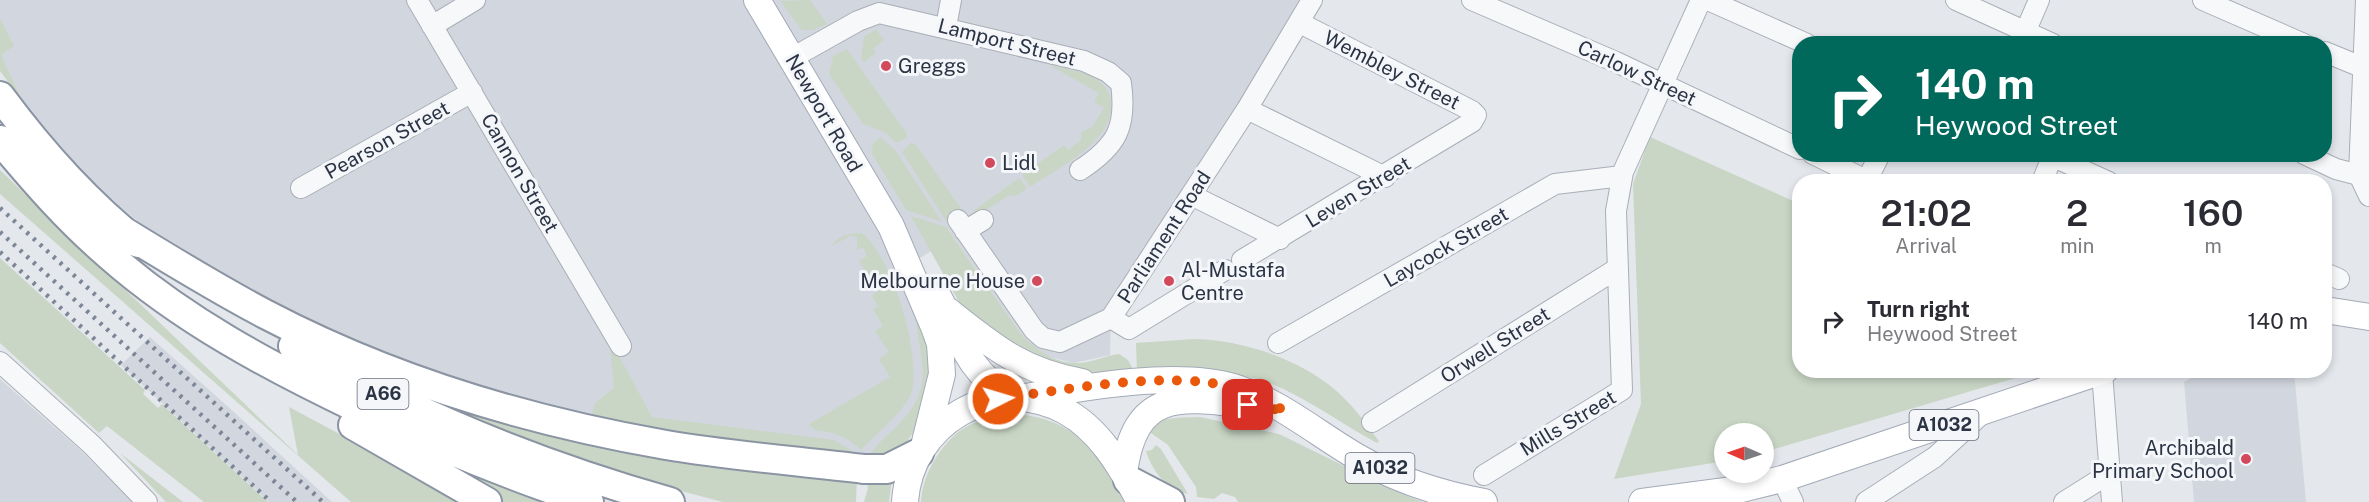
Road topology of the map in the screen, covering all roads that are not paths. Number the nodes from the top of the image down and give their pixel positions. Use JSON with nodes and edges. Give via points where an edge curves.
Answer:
{"nodes":[{"id":1,"x":417,"y":0,"type":"edge"},
{"id":2,"x":475,"y":0,"type":"edge"},
{"id":3,"x":757,"y":0,"type":"edge"},
{"id":4,"x":951,"y":0,"type":"edge"},
{"id":5,"x":1312,"y":0,"type":"edge"},
{"id":6,"x":1472,"y":0,"type":"edge"},
{"id":7,"x":1701,"y":0,"type":"edge"},
{"id":8,"x":1708,"y":0,"type":"edge"},
{"id":9,"x":1956,"y":0,"type":"edge"},
{"id":10,"x":2039,"y":0,"type":"edge"},
{"id":11,"x":2203,"y":0,"type":"edge"},
{"id":12,"x":2366,"y":0,"type":"edge"},
{"id":13,"x":1300,"y":23,"type":"junction"},
{"id":14,"x":432,"y":26,"type":"junction"},
{"id":15,"x":946,"y":27,"type":"junction"},
{"id":16,"x":2019,"y":36,"type":"edge"},
{"id":17,"x":2024,"y":36,"type":"edge"},
{"id":18,"x":2286,"y":36,"type":"edge"},
{"id":19,"x":1792,"y":37,"type":"edge"},
{"id":20,"x":2332,"y":55,"type":"edge"},
{"id":21,"x":792,"y":58,"type":"junction"},
{"id":22,"x":2364,"y":68,"type":"junction"},
{"id":23,"x":1664,"y":85,"type":"junction"},
{"id":24,"x":472,"y":92,"type":"junction"},
{"id":25,"x":0,"y":96,"type":"edge"},
{"id":26,"x":1246,"y":110,"type":"junction"},
{"id":27,"x":1472,"y":122,"type":"joint"},
{"id":28,"x":0,"y":140,"type":"edge"},
{"id":29,"x":1792,"y":144,"type":"edge"},
{"id":30,"x":1829,"y":162,"type":"edge"},
{"id":31,"x":2064,"y":162,"type":"edge"},
{"id":32,"x":2321,"y":162,"type":"edge"},
{"id":33,"x":1080,"y":170,"type":"dead end"},
{"id":34,"x":1854,"y":174,"type":"edge"},
{"id":35,"x":2091,"y":174,"type":"edge"},
{"id":36,"x":2359,"y":175,"type":"junction"},
{"id":37,"x":1622,"y":176,"type":"junction"},
{"id":38,"x":1385,"y":177,"type":"junction"},
{"id":39,"x":301,"y":188,"type":"dead end"},
{"id":40,"x":1191,"y":195,"type":"junction"},
{"id":41,"x":2369,"y":196,"type":"edge"},
{"id":42,"x":983,"y":220,"type":"dead end"},
{"id":43,"x":891,"y":226,"type":"junction"},
{"id":44,"x":123,"y":231,"type":"junction"},
{"id":45,"x":1280,"y":239,"type":"junction"},
{"id":46,"x":1618,"y":268,"type":"junction"},
{"id":47,"x":944,"y":307,"type":"junction"},
{"id":48,"x":2332,"y":311,"type":"edge"},
{"id":49,"x":2369,"y":317,"type":"edge"},
{"id":50,"x":1111,"y":318,"type":"junction"},
{"id":51,"x":209,"y":329,"type":"junction"},
{"id":52,"x":1278,"y":343,"type":"dead end"},
{"id":53,"x":621,"y":346,"type":"dead end"},
{"id":54,"x":0,"y":362,"type":"edge"},
{"id":55,"x":2083,"y":378,"type":"edge"},
{"id":56,"x":2104,"y":378,"type":"edge"},
{"id":57,"x":1101,"y":385,"type":"junction"},
{"id":58,"x":1015,"y":398,"type":"junction"},
{"id":59,"x":1286,"y":411,"type":"junction"},
{"id":60,"x":1985,"y":411,"type":"junction"},
{"id":61,"x":1371,"y":422,"type":"dead end"},
{"id":62,"x":922,"y":448,"type":"junction"},
{"id":63,"x":2109,"y":473,"type":"junction"},
{"id":64,"x":1484,"y":475,"type":"dead end"},
{"id":65,"x":1131,"y":485,"type":"edge"},
{"id":66,"x":1787,"y":491,"type":"edge"},
{"id":67,"x":147,"y":502,"type":"edge"},
{"id":68,"x":487,"y":502,"type":"edge"},
{"id":69,"x":589,"y":502,"type":"edge"},
{"id":70,"x":670,"y":502,"type":"edge"},
{"id":71,"x":905,"y":502,"type":"edge"},
{"id":72,"x":1170,"y":502,"type":"edge"},
{"id":73,"x":1484,"y":502,"type":"edge"},
{"id":74,"x":1642,"y":502,"type":"edge"},
{"id":75,"x":1866,"y":502,"type":"edge"},
{"id":76,"x":2064,"y":502,"type":"edge"},
{"id":77,"x":2112,"y":502,"type":"edge"}],
"edges":[{"from":1,"to":14,"type":"street","name":"Cannon Street"},
{"from":2,"to":14,"type":"street"},
{"from":3,"to":21,"type":"main road","name":"Newport Road"},
{"from":4,"to":15,"type":"street"},
{"from":5,"to":13,"type":"street","name":"Parliament Road"},
{"from":6,"to":23,"type":"street","name":"Carlow Street"},
{"from":7,"to":23,"type":"street"},
{"from":8,"to":19,"type":"street"},
{"from":9,"to":16,"type":"street"},
{"from":10,"to":17,"type":"street"},
{"from":11,"to":18,"type":"street"},
{"from":12,"to":22,"type":"street"},
{"from":13,"to":26,"type":"street","name":"Parliament Road"},
{"from":13,"to":27,"type":"street","name":"Wembley Street","via":[[1472,111],[1476,116]]},
{"from":14,"to":24,"type":"street","name":"Cannon Street"},
{"from":15,"to":21,"type":"street","name":"Lamport Street","via":[[879,13]]},
{"from":15,"to":33,"type":"street","name":"Lamport Street","via":[[1084,61],[1121,83],[1122,123],[1113,143]]},
{"from":20,"to":22,"type":"street"},
{"from":21,"to":43,"type":"main road","name":"Newport Road"},
{"from":22,"to":36,"type":"street"},
{"from":23,"to":29,"type":"street","name":"Carlow Street"},
{"from":23,"to":37,"type":"street"},
{"from":24,"to":39,"type":"street","name":"Pearson Street"},
{"from":24,"to":53,"type":"street","name":"Cannon Street"},
{"from":25,"to":44,"type":"highway","number":"A66","via":[[50,160]]},
{"from":26,"to":38,"type":"street"},
{"from":26,"to":40,"type":"street","name":"Parliament Road"},
{"from":27,"to":38,"type":"street","name":"Leven Street"},
{"from":28,"to":51,"type":"highway","number":"A66","via":[[65,213],[110,256]]},
{"from":30,"to":34,"type":"street"},
{"from":31,"to":35,"type":"street"},
{"from":32,"to":36,"type":"street"},
{"from":36,"to":41,"type":"street"},
{"from":37,"to":46,"type":"street","via":[[1616,211]]},
{"from":37,"to":52,"type":"street","name":"Laycock Street","via":[[1555,184]]},
{"from":38,"to":45,"type":"street","name":"Leven Street"},
{"from":40,"to":45,"type":"street"},
{"from":40,"to":50,"type":"street","name":"Parliament Road"},
{"from":42,"to":50,"type":"street","name":"Parliament Road","via":[[961,226],[1043,338],[1059,342]]},
{"from":43,"to":47,"type":"main road","name":"Newport Road","via":[[912,251]]},
{"from":43,"to":62,"type":"main road","name":"Newport Road","via":[[940,344],[942,374]]},
{"from":44,"to":62,"type":"highway","via":[[266,315],[329,345],[473,399],[667,445],[864,469],[887,469]]},
{"from":44,"to":70,"type":"highway","number":"A66","via":[[170,270],[240,316],[386,395],[520,453]]},
{"from":45,"to":50,"type":"street","name":"Leven Street","via":[[1130,329]]},
{"from":46,"to":61,"type":"street","name":"Orwell Street"},
{"from":46,"to":64,"type":"street","name":"Mills Street","via":[[1622,390]]},
{"from":47,"to":57,"type":"main road","number":"A1032","via":[[1014,361],[1053,375]]},
{"from":47,"to":58,"type":"main road","name":"Newport Road","via":[[978,373]]},
{"from":48,"to":49,"type":"main road"},
{"from":51,"to":68,"type":"highway","number":"A66","via":[[244,363]]},
{"from":51,"to":69,"type":"highway","number":"A66","via":[[293,378],[401,429],[476,463]]},
{"from":54,"to":67,"type":"street","via":[[92,445]]},
{"from":55,"to":60,"type":"main road","number":"A1032"},
{"from":56,"to":63,"type":"street"},
{"from":57,"to":58,"type":"main road","number":"A1032"},
{"from":57,"to":59,"type":"main road","number":"A1032","via":[[1211,383],[1233,387]]},
{"from":58,"to":62,"type":"main road","via":[[986,401],[957,413]]},
{"from":58,"to":65,"type":"main road","via":[[1050,404],[1080,421],[1108,449]]},
{"from":59,"to":65,"type":"main road","number":"A1032","via":[[1193,400],[1164,404],[1139,422],[1130,441]]},
{"from":59,"to":73,"type":"main road","number":"A1032","via":[[1359,458],[1392,474],[1453,496]]},
{"from":60,"to":66,"type":"main road","number":"A1032"},
{"from":60,"to":75,"type":"street","via":[[1935,457]]},
{"from":62,"to":71,"type":"main road","name":"Newport Road","via":[[909,477]]},
{"from":63,"to":76,"type":"street"},
{"from":63,"to":77,"type":"street"},
{"from":65,"to":72,"type":"highway"},
{"from":66,"to":74,"type":"main road","number":"A1032","via":[[1741,489]]}]}
